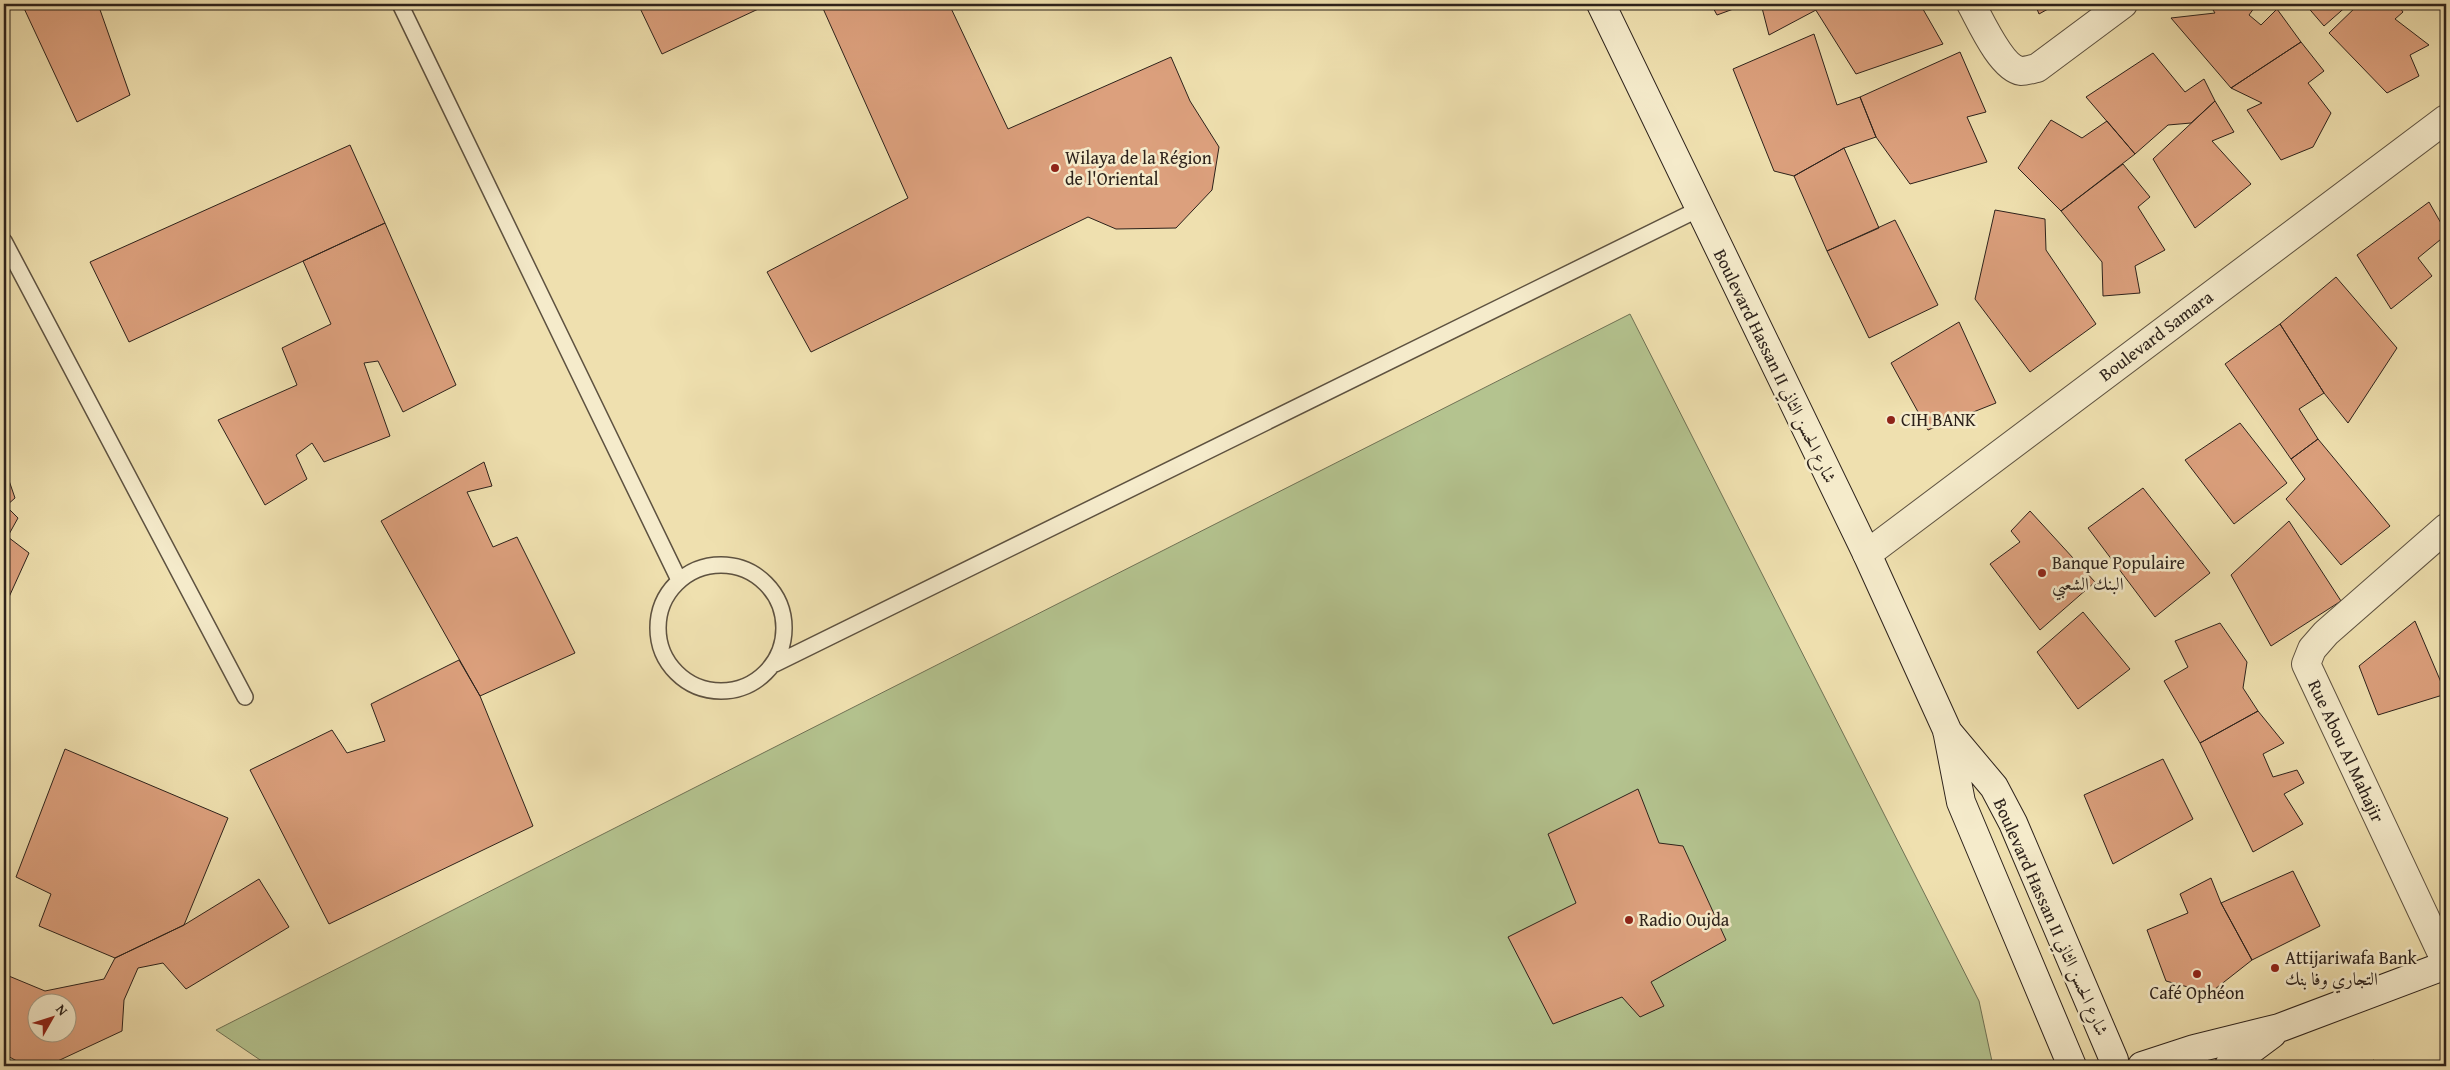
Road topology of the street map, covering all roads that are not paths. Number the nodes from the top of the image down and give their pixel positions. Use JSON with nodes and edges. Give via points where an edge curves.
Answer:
{"nodes":[{"id":1,"x":400,"y":4,"type":"edge"},
{"id":2,"x":1601,"y":4,"type":"edge"},
{"id":3,"x":1971,"y":4,"type":"edge"},
{"id":4,"x":2123,"y":4,"type":"edge"},
{"id":5,"x":2446,"y":119,"type":"edge"},
{"id":6,"x":1699,"y":209,"type":"junction"},
{"id":7,"x":4,"y":241,"type":"edge"},
{"id":8,"x":2446,"y":528,"type":"edge"},
{"id":9,"x":1867,"y":554,"type":"junction"},
{"id":10,"x":679,"y":580,"type":"junction"},
{"id":11,"x":775,"y":664,"type":"junction"},
{"id":12,"x":245,"y":697,"type":"dead end"},
{"id":13,"x":1947,"y":730,"type":"junction"},
{"id":14,"x":2446,"y":964,"type":"edge"},
{"id":15,"x":2279,"y":1028,"type":"junction"},
{"id":16,"x":2115,"y":1064,"type":"edge"},
{"id":17,"x":2072,"y":1066,"type":"edge"},
{"id":18,"x":2142,"y":1066,"type":"edge"},
{"id":19,"x":2229,"y":1066,"type":"edge"}],
"edges":[{"from":1,"to":10,"type":"lane"},
{"from":2,"to":6,"type":"street","name":"Boulevard Hassan II شارع الحسن الثاني"},
{"from":3,"to":4,"type":"street","via":[[1997,50],[2008,64],[2021,71],[2037,68]]},
{"from":5,"to":9,"type":"street","name":"Boulevard Samara"},
{"from":6,"to":9,"type":"street","name":"Boulevard Hassan II شارع الحسن الثاني"},
{"from":6,"to":11,"type":"lane"},
{"from":7,"to":12,"type":"lane"},
{"from":8,"to":14,"type":"street","name":"Rue Abou Al Mahajir","via":[[2326,633],[2312,649],[2306,664]]},
{"from":9,"to":13,"type":"street","name":"Boulevard Hassan II شارع الحسن الثاني"},
{"from":10,"to":11,"type":"lane","via":[[698,568],[722,564],[744,568],[763,580],[778,598],[785,620],[784,642]]},
{"from":10,"to":11,"type":"lane","via":[[664,599],[658,622],[660,646],[671,668],[689,684],[712,691],[736,690],[758,681]]},
{"from":13,"to":16,"type":"street","name":"Boulevard Hassan II شارع الحسن الثاني","via":[[1994,787],[2013,823]]},
{"from":13,"to":17,"type":"street","name":"Boulevard Hassan II شارع الحسن الثاني","via":[[1961,802]]},
{"from":14,"to":15,"type":"street"},
{"from":15,"to":18,"type":"street"},
{"from":15,"to":19,"type":"street"}]}
